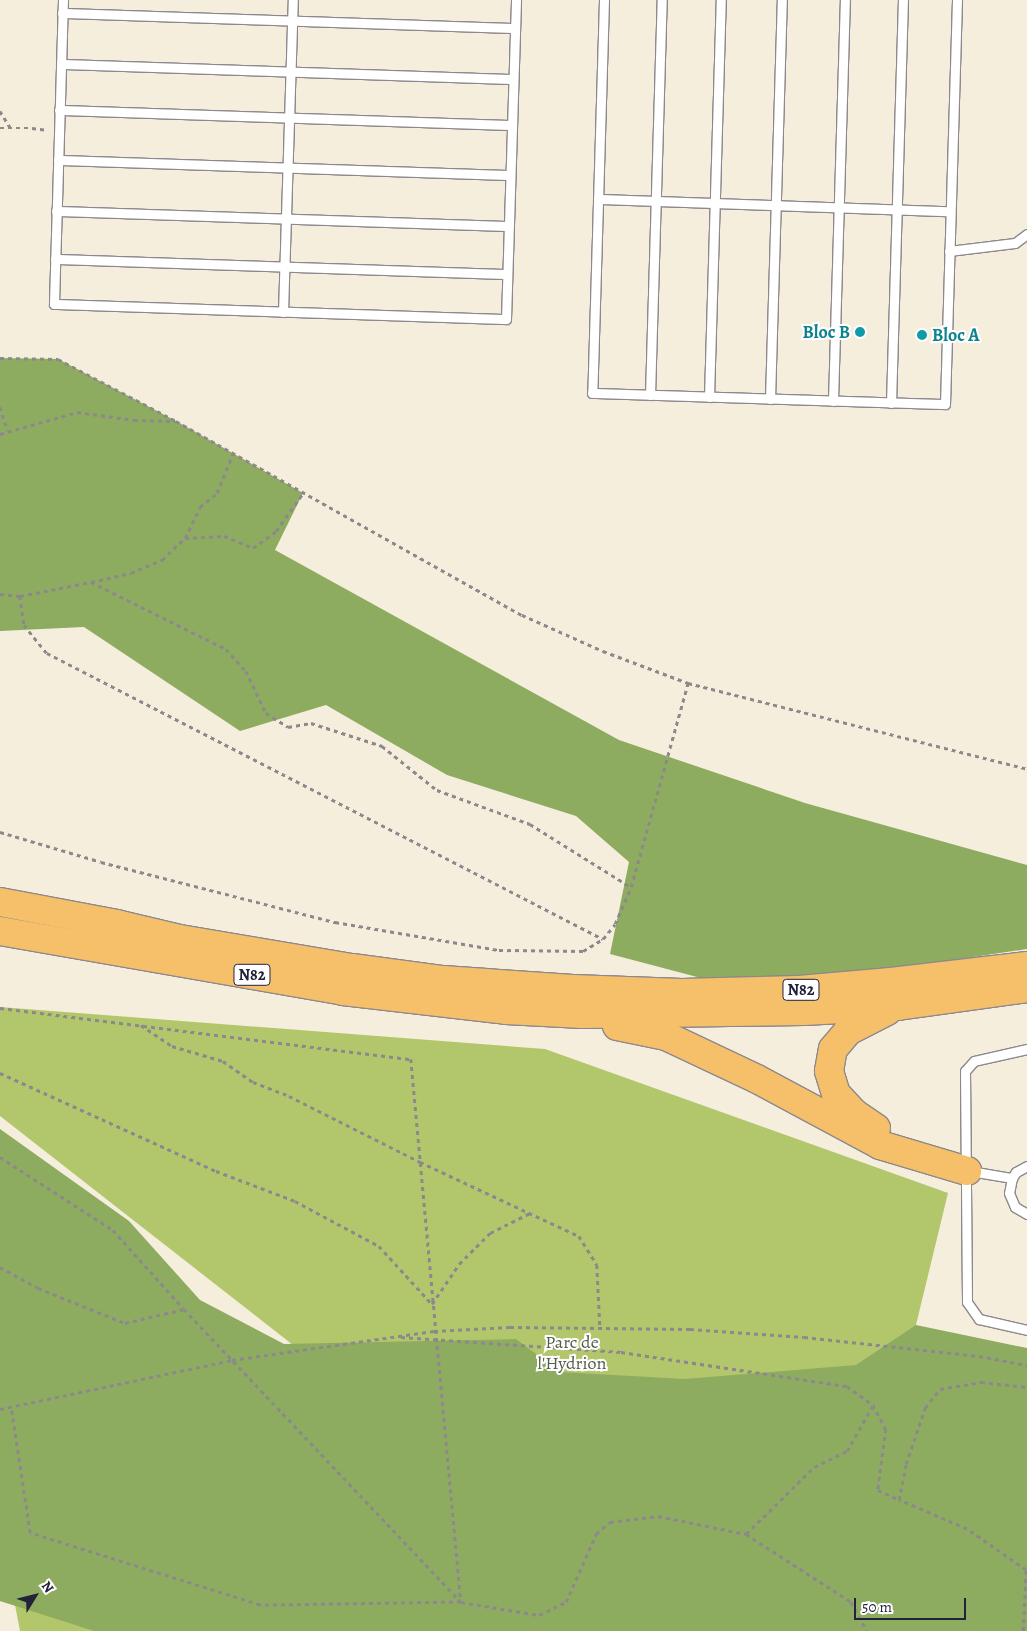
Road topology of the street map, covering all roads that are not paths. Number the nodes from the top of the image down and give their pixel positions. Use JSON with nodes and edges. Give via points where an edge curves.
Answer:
{"nodes":[{"id":1,"x":63,"y":0,"type":"edge"},
{"id":2,"x":293,"y":0,"type":"edge"},
{"id":3,"x":516,"y":0,"type":"edge"},
{"id":4,"x":604,"y":0,"type":"edge"},
{"id":5,"x":662,"y":0,"type":"edge"},
{"id":6,"x":721,"y":0,"type":"edge"},
{"id":7,"x":782,"y":0,"type":"edge"},
{"id":8,"x":845,"y":0,"type":"edge"},
{"id":9,"x":903,"y":0,"type":"edge"},
{"id":10,"x":957,"y":0,"type":"edge"},
{"id":11,"x":62,"y":13,"type":"junction"},
{"id":12,"x":292,"y":21,"type":"junction"},
{"id":13,"x":515,"y":28,"type":"junction"},
{"id":14,"x":61,"y":64,"type":"junction"},
{"id":15,"x":291,"y":71,"type":"junction"},
{"id":16,"x":513,"y":79,"type":"junction"},
{"id":17,"x":60,"y":110,"type":"junction"},
{"id":18,"x":289,"y":117,"type":"junction"},
{"id":19,"x":512,"y":125,"type":"junction"},
{"id":20,"x":58,"y":160,"type":"junction"},
{"id":21,"x":288,"y":168,"type":"junction"},
{"id":22,"x":510,"y":175,"type":"junction"},
{"id":23,"x":598,"y":199,"type":"junction"},
{"id":24,"x":656,"y":201,"type":"junction"},
{"id":25,"x":715,"y":202,"type":"junction"},
{"id":26,"x":776,"y":205,"type":"junction"},
{"id":27,"x":839,"y":207,"type":"junction"},
{"id":28,"x":897,"y":209,"type":"junction"},
{"id":29,"x":950,"y":210,"type":"junction"},
{"id":30,"x":56,"y":211,"type":"junction"},
{"id":31,"x":286,"y":219,"type":"junction"},
{"id":32,"x":509,"y":226,"type":"junction"},
{"id":33,"x":1027,"y":234,"type":"edge"},
{"id":34,"x":949,"y":251,"type":"junction"},
{"id":35,"x":55,"y":259,"type":"junction"},
{"id":36,"x":285,"y":267,"type":"junction"},
{"id":37,"x":507,"y":274,"type":"junction"},
{"id":38,"x":284,"y":312,"type":"junction"},
{"id":39,"x":650,"y":395,"type":"junction"},
{"id":40,"x":709,"y":397,"type":"junction"},
{"id":41,"x":770,"y":399,"type":"junction"},
{"id":42,"x":833,"y":401,"type":"junction"},
{"id":43,"x":891,"y":403,"type":"junction"},
{"id":44,"x":0,"y":902,"type":"edge"},
{"id":45,"x":0,"y":931,"type":"edge"},
{"id":46,"x":1027,"y":966,"type":"edge"},
{"id":47,"x":1027,"y":988,"type":"edge"},
{"id":48,"x":898,"y":1006,"type":"junction"},
{"id":49,"x":582,"y":1014,"type":"junction"},
{"id":50,"x":1027,"y":1049,"type":"edge"},
{"id":51,"x":1027,"y":1166,"type":"edge"},
{"id":52,"x":967,"y":1171,"type":"junction"},
{"id":53,"x":1012,"y":1178,"type":"junction"},
{"id":54,"x":1027,"y":1214,"type":"edge"},
{"id":55,"x":1027,"y":1330,"type":"edge"}],
"edges":[{"from":1,"to":11,"type":"lane"},
{"from":2,"to":12,"type":"lane"},
{"from":3,"to":13,"type":"lane"},
{"from":4,"to":23,"type":"lane"},
{"from":5,"to":24,"type":"lane"},
{"from":6,"to":25,"type":"lane"},
{"from":7,"to":26,"type":"lane"},
{"from":8,"to":27,"type":"lane"},
{"from":9,"to":28,"type":"lane"},
{"from":10,"to":29,"type":"lane"},
{"from":11,"to":12,"type":"lane"},
{"from":11,"to":14,"type":"lane"},
{"from":12,"to":13,"type":"lane"},
{"from":12,"to":15,"type":"lane"},
{"from":13,"to":16,"type":"lane"},
{"from":14,"to":15,"type":"lane"},
{"from":14,"to":17,"type":"lane"},
{"from":15,"to":16,"type":"lane"},
{"from":15,"to":18,"type":"lane"},
{"from":16,"to":19,"type":"lane"},
{"from":17,"to":18,"type":"lane"},
{"from":17,"to":20,"type":"lane"},
{"from":18,"to":19,"type":"lane"},
{"from":18,"to":21,"type":"lane"},
{"from":19,"to":22,"type":"lane"},
{"from":20,"to":21,"type":"lane"},
{"from":20,"to":30,"type":"lane"},
{"from":21,"to":22,"type":"lane"},
{"from":21,"to":31,"type":"lane"},
{"from":22,"to":32,"type":"lane"},
{"from":23,"to":24,"type":"lane"},
{"from":23,"to":39,"type":"lane","via":[[592,393]]},
{"from":24,"to":25,"type":"lane"},
{"from":24,"to":39,"type":"lane"},
{"from":25,"to":26,"type":"lane"},
{"from":25,"to":40,"type":"lane"},
{"from":26,"to":27,"type":"lane"},
{"from":26,"to":41,"type":"lane"},
{"from":27,"to":28,"type":"lane"},
{"from":27,"to":42,"type":"lane"},
{"from":28,"to":29,"type":"lane"},
{"from":28,"to":43,"type":"lane"},
{"from":29,"to":34,"type":"lane"},
{"from":30,"to":31,"type":"lane"},
{"from":30,"to":35,"type":"lane"},
{"from":31,"to":32,"type":"lane"},
{"from":31,"to":36,"type":"lane"},
{"from":32,"to":37,"type":"lane"},
{"from":33,"to":34,"type":"lane","via":[[1015,243]]},
{"from":34,"to":43,"type":"lane","via":[[944,404]]},
{"from":35,"to":36,"type":"lane"},
{"from":35,"to":38,"type":"lane","via":[[54,304]]},
{"from":36,"to":37,"type":"lane"},
{"from":36,"to":38,"type":"lane"},
{"from":37,"to":38,"type":"lane","via":[[506,319]]},
{"from":39,"to":40,"type":"lane"},
{"from":40,"to":41,"type":"lane"},
{"from":41,"to":42,"type":"lane"},
{"from":42,"to":43,"type":"lane"},
{"from":44,"to":46,"type":"highway","number":"N82","via":[[180,939],[352,968],[443,980],[573,990],[682,993],[799,990]]},
{"from":45,"to":49,"type":"highway","number":"N82","via":[[343,992],[506,1010]]},
{"from":47,"to":48,"type":"highway","number":"N82"},
{"from":48,"to":49,"type":"highway","number":"N82","via":[[684,1014]]},
{"from":48,"to":52,"type":"highway","via":[[848,1031],[833,1049],[829,1071],[836,1094],[854,1113],[878,1129],[936,1151]]},
{"from":49,"to":52,"type":"highway","via":[[626,1029],[666,1036],[757,1079],[880,1145]]},
{"from":50,"to":52,"type":"lane","via":[[974,1061],[965,1071]]},
{"from":51,"to":53,"type":"lane"},
{"from":52,"to":53,"type":"lane"},
{"from":52,"to":55,"type":"lane","via":[[967,1302],[979,1319]]},
{"from":53,"to":54,"type":"lane","via":[[1009,1185],[1011,1200],[1015,1207]]}]}
